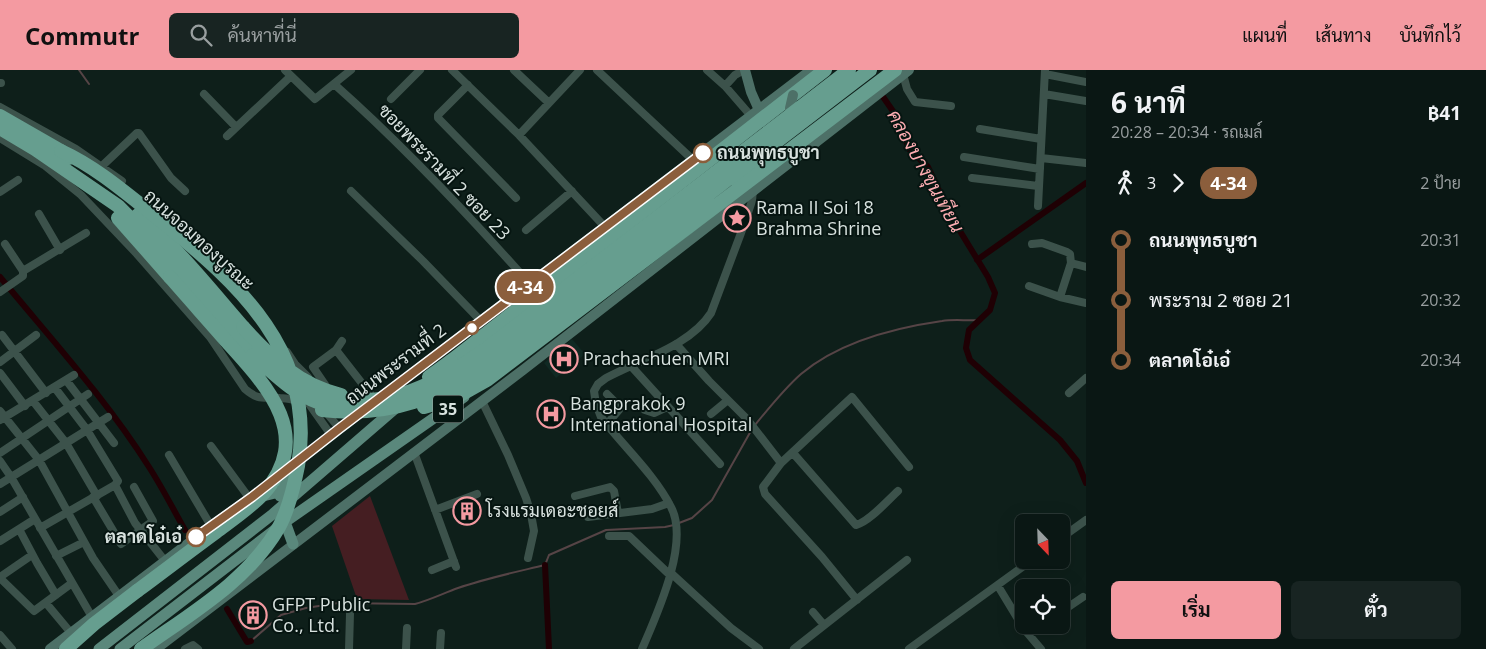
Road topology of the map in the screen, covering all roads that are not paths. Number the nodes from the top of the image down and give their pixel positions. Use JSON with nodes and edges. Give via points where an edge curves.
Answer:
{"nodes":[{"id":1,"x":351,"y":70,"type":"edge"},
{"id":2,"x":420,"y":70,"type":"edge"},
{"id":3,"x":514,"y":70,"type":"edge"},
{"id":4,"x":526,"y":70,"type":"edge"},
{"id":5,"x":580,"y":70,"type":"edge"},
{"id":6,"x":597,"y":70,"type":"edge"},
{"id":7,"x":707,"y":70,"type":"edge"},
{"id":8,"x":744,"y":70,"type":"edge"},
{"id":9,"x":811,"y":70,"type":"edge"},
{"id":10,"x":825,"y":70,"type":"edge"},
{"id":11,"x":849,"y":70,"type":"edge"},
{"id":12,"x":870,"y":70,"type":"edge"},
{"id":13,"x":457,"y":72,"type":"edge"},
{"id":14,"x":1045,"y":72,"type":"edge"},
{"id":15,"x":288,"y":73,"type":"edge"},
{"id":16,"x":901,"y":73,"type":"edge"},
{"id":17,"x":520,"y":77,"type":"junction"},
{"id":18,"x":1086,"y":82,"type":"edge"},
{"id":19,"x":334,"y":84,"type":"junction"},
{"id":20,"x":468,"y":85,"type":"junction"},
{"id":21,"x":725,"y":86,"type":"junction"},
{"id":22,"x":204,"y":94,"type":"dead end"},
{"id":23,"x":1044,"y":94,"type":"junction"},
{"id":24,"x":793,"y":95,"type":"junction"},
{"id":25,"x":392,"y":99,"type":"dead end"},
{"id":26,"x":1086,"y":101,"type":"edge"},
{"id":27,"x":549,"y":103,"type":"junction"},
{"id":28,"x":951,"y":106,"type":"dead end"},
{"id":29,"x":0,"y":108,"type":"edge"},
{"id":30,"x":755,"y":113,"type":"junction"},
{"id":31,"x":0,"y":115,"type":"edge"},
{"id":32,"x":236,"y":127,"type":"junction"},
{"id":33,"x":0,"y":128,"type":"edge"},
{"id":34,"x":818,"y":128,"type":"junction"},
{"id":35,"x":980,"y":129,"type":"dead end"},
{"id":36,"x":519,"y":135,"type":"junction"},
{"id":37,"x":227,"y":136,"type":"dead end"},
{"id":38,"x":756,"y":136,"type":"joint"},
{"id":39,"x":0,"y":138,"type":"edge"},
{"id":40,"x":1041,"y":139,"type":"junction"},
{"id":41,"x":61,"y":151,"type":"junction"},
{"id":42,"x":964,"y":157,"type":"dead end"},
{"id":43,"x":1041,"y":158,"type":"junction"},
{"id":44,"x":768,"y":159,"type":"joint"},
{"id":45,"x":693,"y":160,"type":"junction"},
{"id":46,"x":1086,"y":163,"type":"edge"},
{"id":47,"x":102,"y":166,"type":"junction"},
{"id":48,"x":1040,"y":169,"type":"junction"},
{"id":49,"x":972,"y":178,"type":"dead end"},
{"id":50,"x":18,"y":180,"type":"dead end"},
{"id":51,"x":89,"y":186,"type":"junction"},
{"id":52,"x":1038,"y":186,"type":"junction"},
{"id":53,"x":753,"y":190,"type":"junction"},
{"id":54,"x":185,"y":191,"type":"dead end"},
{"id":55,"x":351,"y":191,"type":"dead end"},
{"id":56,"x":572,"y":191,"type":"junction"},
{"id":57,"x":0,"y":192,"type":"edge"},
{"id":58,"x":516,"y":198,"type":"dead end"},
{"id":59,"x":1038,"y":206,"type":"dead end"},
{"id":60,"x":39,"y":214,"type":"dead end"},
{"id":61,"x":605,"y":227,"type":"junction"},
{"id":62,"x":526,"y":230,"type":"dead end"},
{"id":63,"x":86,"y":233,"type":"dead end"},
{"id":64,"x":5,"y":244,"type":"dead end"},
{"id":65,"x":1032,"y":244,"type":"dead end"},
{"id":66,"x":60,"y":250,"type":"junction"},
{"id":67,"x":1071,"y":263,"type":"junction"},
{"id":68,"x":1086,"y":267,"type":"edge"},
{"id":69,"x":22,"y":271,"type":"junction"},
{"id":70,"x":530,"y":284,"type":"junction"},
{"id":71,"x":1029,"y":286,"type":"dead end"},
{"id":72,"x":6,"y":289,"type":"edge"},
{"id":73,"x":1060,"y":297,"type":"junction"},
{"id":74,"x":1086,"y":303,"type":"edge"},
{"id":75,"x":481,"y":321,"type":"junction"},
{"id":76,"x":2,"y":335,"type":"dead end"},
{"id":77,"x":36,"y":335,"type":"dead end"},
{"id":78,"x":342,"y":341,"type":"dead end"},
{"id":79,"x":676,"y":344,"type":"junction"},
{"id":80,"x":336,"y":350,"type":"junction"},
{"id":81,"x":14,"y":351,"type":"junction"},
{"id":82,"x":0,"y":362,"type":"edge"},
{"id":83,"x":631,"y":366,"type":"junction"},
{"id":84,"x":0,"y":373,"type":"edge"},
{"id":85,"x":74,"y":375,"type":"dead end"},
{"id":86,"x":1086,"y":378,"type":"edge"},
{"id":87,"x":66,"y":380,"type":"junction"},
{"id":88,"x":55,"y":388,"type":"junction"},
{"id":89,"x":1069,"y":392,"type":"dead end"},
{"id":90,"x":46,"y":393,"type":"junction"},
{"id":91,"x":88,"y":394,"type":"dead end"},
{"id":92,"x":607,"y":394,"type":"dead end"},
{"id":93,"x":80,"y":399,"type":"junction"},
{"id":94,"x":728,"y":400,"type":"junction"},
{"id":95,"x":34,"y":401,"type":"junction"},
{"id":96,"x":482,"y":401,"type":"junction"},
{"id":97,"x":326,"y":402,"type":"junction"},
{"id":98,"x":371,"y":404,"type":"junction"},
{"id":99,"x":25,"y":406,"type":"junction"},
{"id":100,"x":69,"y":406,"type":"junction"},
{"id":101,"x":667,"y":407,"type":"junction"},
{"id":102,"x":645,"y":410,"type":"dead end"},
{"id":103,"x":711,"y":414,"type":"dead end"},
{"id":104,"x":2,"y":416,"type":"edge"},
{"id":105,"x":108,"y":417,"type":"dead end"},
{"id":106,"x":48,"y":420,"type":"junction"},
{"id":107,"x":98,"y":423,"type":"junction"},
{"id":108,"x":607,"y":424,"type":"junction"},
{"id":109,"x":343,"y":426,"type":"junction"},
{"id":110,"x":87,"y":430,"type":"junction"},
{"id":111,"x":331,"y":435,"type":"junction"},
{"id":112,"x":22,"y":438,"type":"junction"},
{"id":113,"x":66,"y":443,"type":"junction"},
{"id":114,"x":114,"y":443,"type":"dead end"},
{"id":115,"x":211,"y":446,"type":"dead end"},
{"id":116,"x":414,"y":452,"type":"junction"},
{"id":117,"x":793,"y":452,"type":"junction"},
{"id":118,"x":0,"y":453,"type":"edge"},
{"id":119,"x":169,"y":455,"type":"dead end"},
{"id":120,"x":39,"y":460,"type":"junction"},
{"id":121,"x":0,"y":461,"type":"edge"},
{"id":122,"x":781,"y":463,"type":"junction"},
{"id":123,"x":720,"y":464,"type":"dead end"},
{"id":124,"x":909,"y":467,"type":"dead end"},
{"id":125,"x":289,"y":469,"type":"junction"},
{"id":126,"x":11,"y":477,"type":"junction"},
{"id":127,"x":0,"y":484,"type":"edge"},
{"id":128,"x":309,"y":484,"type":"junction"},
{"id":129,"x":115,"y":485,"type":"junction"},
{"id":130,"x":134,"y":487,"type":"dead end"},
{"id":131,"x":898,"y":490,"type":"dead end"},
{"id":132,"x":281,"y":492,"type":"junction"},
{"id":133,"x":477,"y":494,"type":"dead end"},
{"id":134,"x":95,"y":496,"type":"junction"},
{"id":135,"x":575,"y":496,"type":"dead end"},
{"id":136,"x":23,"y":497,"type":"junction"},
{"id":137,"x":250,"y":499,"type":"junction"},
{"id":138,"x":669,"y":503,"type":"junction"},
{"id":139,"x":435,"y":510,"type":"junction"},
{"id":140,"x":0,"y":512,"type":"edge"},
{"id":141,"x":68,"y":512,"type":"junction"},
{"id":142,"x":618,"y":513,"type":"junction"},
{"id":143,"x":273,"y":514,"type":"junction"},
{"id":144,"x":588,"y":517,"type":"dead end"},
{"id":145,"x":35,"y":519,"type":"junction"},
{"id":146,"x":1086,"y":520,"type":"edge"},
{"id":147,"x":285,"y":522,"type":"junction"},
{"id":148,"x":211,"y":526,"type":"junction"},
{"id":149,"x":40,"y":528,"type":"junction"},
{"id":150,"x":19,"y":529,"type":"junction"},
{"id":151,"x":140,"y":530,"type":"junction"},
{"id":152,"x":1070,"y":532,"type":"edge"},
{"id":153,"x":610,"y":536,"type":"dead end"},
{"id":154,"x":0,"y":541,"type":"edge"},
{"id":155,"x":84,"y":542,"type":"junction"},
{"id":156,"x":293,"y":544,"type":"junction"},
{"id":157,"x":32,"y":555,"type":"junction"},
{"id":158,"x":56,"y":556,"type":"junction"},
{"id":159,"x":528,"y":558,"type":"dead end"},
{"id":160,"x":907,"y":560,"type":"dead end"},
{"id":161,"x":165,"y":561,"type":"junction"},
{"id":162,"x":1020,"y":569,"type":"edge"},
{"id":163,"x":432,"y":570,"type":"dead end"},
{"id":164,"x":671,"y":575,"type":"junction"},
{"id":165,"x":0,"y":578,"type":"edge"},
{"id":166,"x":72,"y":583,"type":"junction"},
{"id":167,"x":998,"y":586,"type":"junction"},
{"id":168,"x":56,"y":595,"type":"junction"},
{"id":169,"x":119,"y":596,"type":"junction"},
{"id":170,"x":1083,"y":597,"type":"dead end"},
{"id":171,"x":858,"y":600,"type":"junction"},
{"id":172,"x":46,"y":603,"type":"junction"},
{"id":173,"x":1070,"y":606,"type":"edge"},
{"id":174,"x":813,"y":612,"type":"dead end"},
{"id":175,"x":350,"y":614,"type":"dead end"},
{"id":176,"x":1015,"y":614,"type":"edge"},
{"id":177,"x":93,"y":620,"type":"junction"},
{"id":178,"x":824,"y":625,"type":"junction"},
{"id":179,"x":407,"y":628,"type":"dead end"},
{"id":180,"x":71,"y":633,"type":"junction"},
{"id":181,"x":441,"y":633,"type":"dead end"},
{"id":182,"x":1029,"y":634,"type":"edge"},
{"id":183,"x":0,"y":636,"type":"edge"},
{"id":184,"x":919,"y":642,"type":"junction"},
{"id":185,"x":12,"y":649,"type":"edge"},
{"id":186,"x":50,"y":649,"type":"edge"},
{"id":187,"x":62,"y":649,"type":"edge"},
{"id":188,"x":66,"y":649,"type":"edge"},
{"id":189,"x":99,"y":649,"type":"edge"},
{"id":190,"x":120,"y":649,"type":"edge"},
{"id":191,"x":141,"y":649,"type":"edge"},
{"id":192,"x":156,"y":649,"type":"edge"},
{"id":193,"x":185,"y":649,"type":"edge"},
{"id":194,"x":198,"y":649,"type":"edge"},
{"id":195,"x":349,"y":649,"type":"edge"},
{"id":196,"x":406,"y":649,"type":"edge"},
{"id":197,"x":440,"y":649,"type":"edge"},
{"id":198,"x":642,"y":649,"type":"edge"},
{"id":199,"x":759,"y":649,"type":"edge"},
{"id":200,"x":794,"y":649,"type":"edge"},
{"id":201,"x":909,"y":649,"type":"edge"},
{"id":202,"x":924,"y":649,"type":"edge"},
{"id":203,"x":1041,"y":649,"type":"edge"}],
"edges":[{"from":1,"to":19,"type":"street"},
{"from":2,"to":25,"type":"street"},
{"from":3,"to":17,"type":"street"},
{"from":4,"to":17,"type":"street"},
{"from":5,"to":27,"type":"street"},
{"from":6,"to":45,"type":"street"},
{"from":7,"to":21,"type":"street"},
{"from":8,"to":21,"type":"street"},
{"from":8,"to":30,"type":"main road"},
{"from":9,"to":30,"type":"main road","name":"ถนนพระรามที่ 2"},
{"from":10,"to":24,"type":"highway"},
{"from":11,"to":98,"type":"highway","bridge":true,"via":[[471,360],[413,391]]},
{"from":12,"to":98,"type":"highway","bridge":true,"via":[[479,370],[454,386],[404,406]]},
{"from":13,"to":20,"type":"street"},
{"from":14,"to":18,"type":"street"},
{"from":14,"to":23,"type":"street"},
{"from":15,"to":19,"type":"street","via":[[315,98]]},
{"from":15,"to":32,"type":"street"},
{"from":16,"to":28,"type":"street","via":[[915,102]]},
{"from":16,"to":34,"type":"highway","bridge":true},
{"from":16,"to":53,"type":"main road","number":"35"},
{"from":17,"to":27,"type":"street"},
{"from":19,"to":70,"type":"street","name":"ซอยพระรามที่ 2 ซอย 23","via":[[436,182]]},
{"from":20,"to":36,"type":"street"},
{"from":20,"to":58,"type":"street","via":[[438,118]]},
{"from":21,"to":30,"type":"street"},
{"from":22,"to":32,"type":"street"},
{"from":23,"to":26,"type":"street"},
{"from":23,"to":40,"type":"street"},
{"from":24,"to":34,"type":"main road","bridge":true,"via":[[790,108],[794,120],[804,127]]},
{"from":24,"to":98,"type":"highway","bridge":true,"via":[[438,370],[420,382]]},
{"from":27,"to":36,"type":"street"},
{"from":29,"to":47,"type":"street","name":"ถนนจอมทองบูรณะ"},
{"from":30,"to":45,"type":"main road","name":"ถนนพระรามที่ 2"},
{"from":31,"to":41,"type":"highway"},
{"from":31,"to":109,"type":"street","name":"ถนนจอมทองบูรณะ","via":[[39,133],[70,153],[137,204],[234,288],[254,311],[291,370]]},
{"from":32,"to":37,"type":"street"},
{"from":33,"to":51,"type":"highway"},
{"from":34,"to":98,"type":"highway","bridge":true,"via":[[487,380],[438,404],[410,409]]},
{"from":35,"to":40,"type":"street"},
{"from":36,"to":56,"type":"street"},
{"from":38,"to":41,"type":"highway","bridge":true,"via":[[452,371],[423,387],[382,398],[332,393],[275,361],[153,227]]},
{"from":38,"to":128,"type":"main road","name":"ถนนพระรามที่ 2","number":"35","via":[[623,231],[453,360]]},
{"from":39,"to":111,"type":"street","via":[[44,165],[81,195],[210,337],[252,396],[305,402]]},
{"from":40,"to":43,"type":"street"},
{"from":41,"to":191,"type":"highway","bridge":true,"via":[[130,195],[196,249],[247,298],[266,323],[280,350],[297,396],[300,452],[290,499],[279,526],[267,545],[239,575]]},
{"from":42,"to":48,"type":"street"},
{"from":43,"to":46,"type":"street"},
{"from":43,"to":48,"type":"street"},
{"from":44,"to":51,"type":"highway","bridge":true,"via":[[684,214],[463,388],[436,402],[392,413],[358,413],[314,402],[298,394],[253,355],[178,267],[118,206]]},
{"from":44,"to":147,"type":"main road","number":"35","via":[[458,402]]},
{"from":45,"to":61,"type":"main road","name":"ถนนพระรามที่ 2"},
{"from":47,"to":54,"type":"street","via":[[139,133]]},
{"from":47,"to":97,"type":"street","name":"ถนนจอมทองบูรณะ","via":[[229,272],[264,315],[295,364],[321,390]]},
{"from":48,"to":52,"type":"street"},
{"from":49,"to":52,"type":"street"},
{"from":50,"to":57,"type":"street"},
{"from":51,"to":177,"type":"highway","bridge":true,"via":[[245,362],[272,396],[284,425],[284,453],[276,477],[263,494],[137,591]]},
{"from":52,"to":59,"type":"street"},
{"from":53,"to":79,"type":"street","via":[[752,201],[712,313],[699,328]]},
{"from":53,"to":96,"type":"main road","number":"35"},
{"from":55,"to":75,"type":"street"},
{"from":56,"to":61,"type":"street"},
{"from":56,"to":62,"type":"street"},
{"from":60,"to":66,"type":"street"},
{"from":61,"to":70,"type":"main road","name":"ถนนพระรามที่ 2"},
{"from":63,"to":66,"type":"street"},
{"from":64,"to":69,"type":"street"},
{"from":65,"to":67,"type":"street","via":[[1042,243],[1067,252]]},
{"from":66,"to":69,"type":"street"},
{"from":67,"to":68,"type":"street"},
{"from":67,"to":73,"type":"street"},
{"from":69,"to":72,"type":"street","via":[[23,276]]},
{"from":70,"to":75,"type":"main road","name":"ถนนพระรามที่ 2"},
{"from":71,"to":73,"type":"street"},
{"from":73,"to":74,"type":"street"},
{"from":75,"to":98,"type":"main road","name":"ถนนพระรามที่ 2"},
{"from":76,"to":81,"type":"street"},
{"from":77,"to":81,"type":"street"},
{"from":78,"to":80,"type":"street"},
{"from":79,"to":83,"type":"street"},
{"from":79,"to":94,"type":"street"},
{"from":80,"to":97,"type":"street","via":[[313,367]]},
{"from":80,"to":98,"type":"street"},
{"from":81,"to":82,"type":"street"},
{"from":81,"to":90,"type":"street"},
{"from":83,"to":101,"type":"street"},
{"from":83,"to":108,"type":"street","via":[[606,378],[594,392],[596,404]]},
{"from":84,"to":99,"type":"street"},
{"from":85,"to":87,"type":"street"},
{"from":86,"to":89,"type":"street"},
{"from":87,"to":88,"type":"street"},
{"from":87,"to":93,"type":"street"},
{"from":88,"to":90,"type":"street"},
{"from":88,"to":100,"type":"street"},
{"from":90,"to":95,"type":"street"},
{"from":91,"to":93,"type":"street"},
{"from":92,"to":108,"type":"street","via":[[620,407]]},
{"from":93,"to":100,"type":"street"},
{"from":93,"to":107,"type":"street"},
{"from":94,"to":103,"type":"street"},
{"from":94,"to":122,"type":"street","via":[[756,429]]},
{"from":95,"to":99,"type":"street"},
{"from":95,"to":106,"type":"street"},
{"from":96,"to":116,"type":"main road","number":"35"},
{"from":96,"to":159,"type":"street","via":[[531,514],[534,531]]},
{"from":97,"to":98,"type":"highway","bridge":true,"via":[[350,413]]},
{"from":97,"to":109,"type":"street","via":[[335,406]]},
{"from":98,"to":109,"type":"main road","name":"ถนนพระรามที่ 2"},
{"from":99,"to":104,"type":"street"},
{"from":100,"to":106,"type":"street"},
{"from":100,"to":110,"type":"street"},
{"from":101,"to":102,"type":"street","via":[[654,413]]},
{"from":101,"to":123,"type":"street"},
{"from":104,"to":112,"type":"street"},
{"from":105,"to":107,"type":"street"},
{"from":106,"to":112,"type":"street"},
{"from":106,"to":113,"type":"street"},
{"from":107,"to":110,"type":"street"},
{"from":107,"to":114,"type":"street"},
{"from":108,"to":138,"type":"street"},
{"from":109,"to":111,"type":"main road","name":"ถนนพระรามที่ 2"},
{"from":110,"to":113,"type":"street"},
{"from":110,"to":129,"type":"street","via":[[118,481]]},
{"from":111,"to":125,"type":"main road","name":"ถนนพระรามที่ 2"},
{"from":112,"to":118,"type":"street"},
{"from":112,"to":120,"type":"street"},
{"from":113,"to":120,"type":"street"},
{"from":113,"to":134,"type":"street"},
{"from":115,"to":137,"type":"street"},
{"from":116,"to":139,"type":"street"},
{"from":116,"to":156,"type":"main road","number":"35"},
{"from":117,"to":122,"type":"street"},
{"from":117,"to":124,"type":"street","via":[[852,397]]},
{"from":117,"to":131,"type":"street","via":[[856,525]]},
{"from":119,"to":148,"type":"street"},
{"from":120,"to":126,"type":"street"},
{"from":120,"to":141,"type":"street"},
{"from":121,"to":126,"type":"street"},
{"from":122,"to":171,"type":"street","via":[[762,491]]},
{"from":125,"to":132,"type":"main road"},
{"from":125,"to":137,"type":"main road","name":"ถนนพระรามที่ 2"},
{"from":126,"to":127,"type":"street"},
{"from":126,"to":136,"type":"street"},
{"from":128,"to":132,"type":"main road"},
{"from":128,"to":143,"type":"main road","name":"ถนนพระรามที่ 2","number":"35"},
{"from":129,"to":134,"type":"street"},
{"from":129,"to":151,"type":"street"},
{"from":130,"to":151,"type":"street","via":[[154,519]]},
{"from":132,"to":137,"type":"main road"},
{"from":132,"to":143,"type":"main road"},
{"from":133,"to":139,"type":"street"},
{"from":134,"to":141,"type":"street"},
{"from":134,"to":151,"type":"street","via":[[120,543]]},
{"from":135,"to":142,"type":"street","via":[[610,487],[614,491]]},
{"from":136,"to":140,"type":"street"},
{"from":136,"to":145,"type":"street"},
{"from":137,"to":148,"type":"main road","name":"ถนนพระรามที่ 2"},
{"from":138,"to":142,"type":"street","via":[[652,509]]},
{"from":138,"to":164,"type":"street","via":[[675,515],[676,532]]},
{"from":139,"to":163,"type":"street","via":[[455,564]]},
{"from":141,"to":149,"type":"street"},
{"from":141,"to":155,"type":"street"},
{"from":142,"to":144,"type":"street"},
{"from":143,"to":189,"type":"main road","name":"ถนนพระรามที่ 2","number":"35"},
{"from":145,"to":149,"type":"street"},
{"from":145,"to":150,"type":"street"},
{"from":146,"to":152,"type":"street"},
{"from":147,"to":156,"type":"main road"},
{"from":147,"to":190,"type":"main road","number":"35"},
{"from":148,"to":161,"type":"main road","name":"ถนนพระรามที่ 2"},
{"from":149,"to":158,"type":"street"},
{"from":150,"to":154,"type":"street"},
{"from":150,"to":157,"type":"street"},
{"from":151,"to":161,"type":"street"},
{"from":153,"to":164,"type":"street","via":[[629,536]]},
{"from":155,"to":158,"type":"street"},
{"from":155,"to":169,"type":"street"},
{"from":156,"to":192,"type":"main road","number":"35"},
{"from":157,"to":165,"type":"street"},
{"from":157,"to":168,"type":"street"},
{"from":158,"to":166,"type":"street"},
{"from":160,"to":171,"type":"street"},
{"from":161,"to":169,"type":"main road","name":"ถนนพระรามที่ 2"},
{"from":162,"to":167,"type":"street"},
{"from":164,"to":198,"type":"street"},
{"from":164,"to":199,"type":"street"},
{"from":165,"to":172,"type":"street","via":[[32,610]]},
{"from":166,"to":168,"type":"street"},
{"from":166,"to":177,"type":"street"},
{"from":167,"to":176,"type":"street"},
{"from":167,"to":184,"type":"street"},
{"from":168,"to":172,"type":"street"},
{"from":169,"to":177,"type":"main road","name":"ถนนพระรามที่ 2"},
{"from":170,"to":173,"type":"street"},
{"from":171,"to":178,"type":"street"},
{"from":172,"to":180,"type":"street"},
{"from":174,"to":178,"type":"street"},
{"from":175,"to":195,"type":"street"},
{"from":177,"to":180,"type":"main road","name":"ถนนพระรามที่ 2"},
{"from":177,"to":187,"type":"highway"},
{"from":177,"to":188,"type":"highway"},
{"from":178,"to":200,"type":"street"},
{"from":179,"to":196,"type":"street"},
{"from":180,"to":186,"type":"main road","name":"ถนนพระรามที่ 2"},
{"from":181,"to":197,"type":"street"},
{"from":182,"to":203,"type":"street"},
{"from":183,"to":185,"type":"street"},
{"from":184,"to":201,"type":"street"},
{"from":184,"to":202,"type":"street"},
{"from":193,"to":194,"type":"street","via":[[193,645]]}]}
